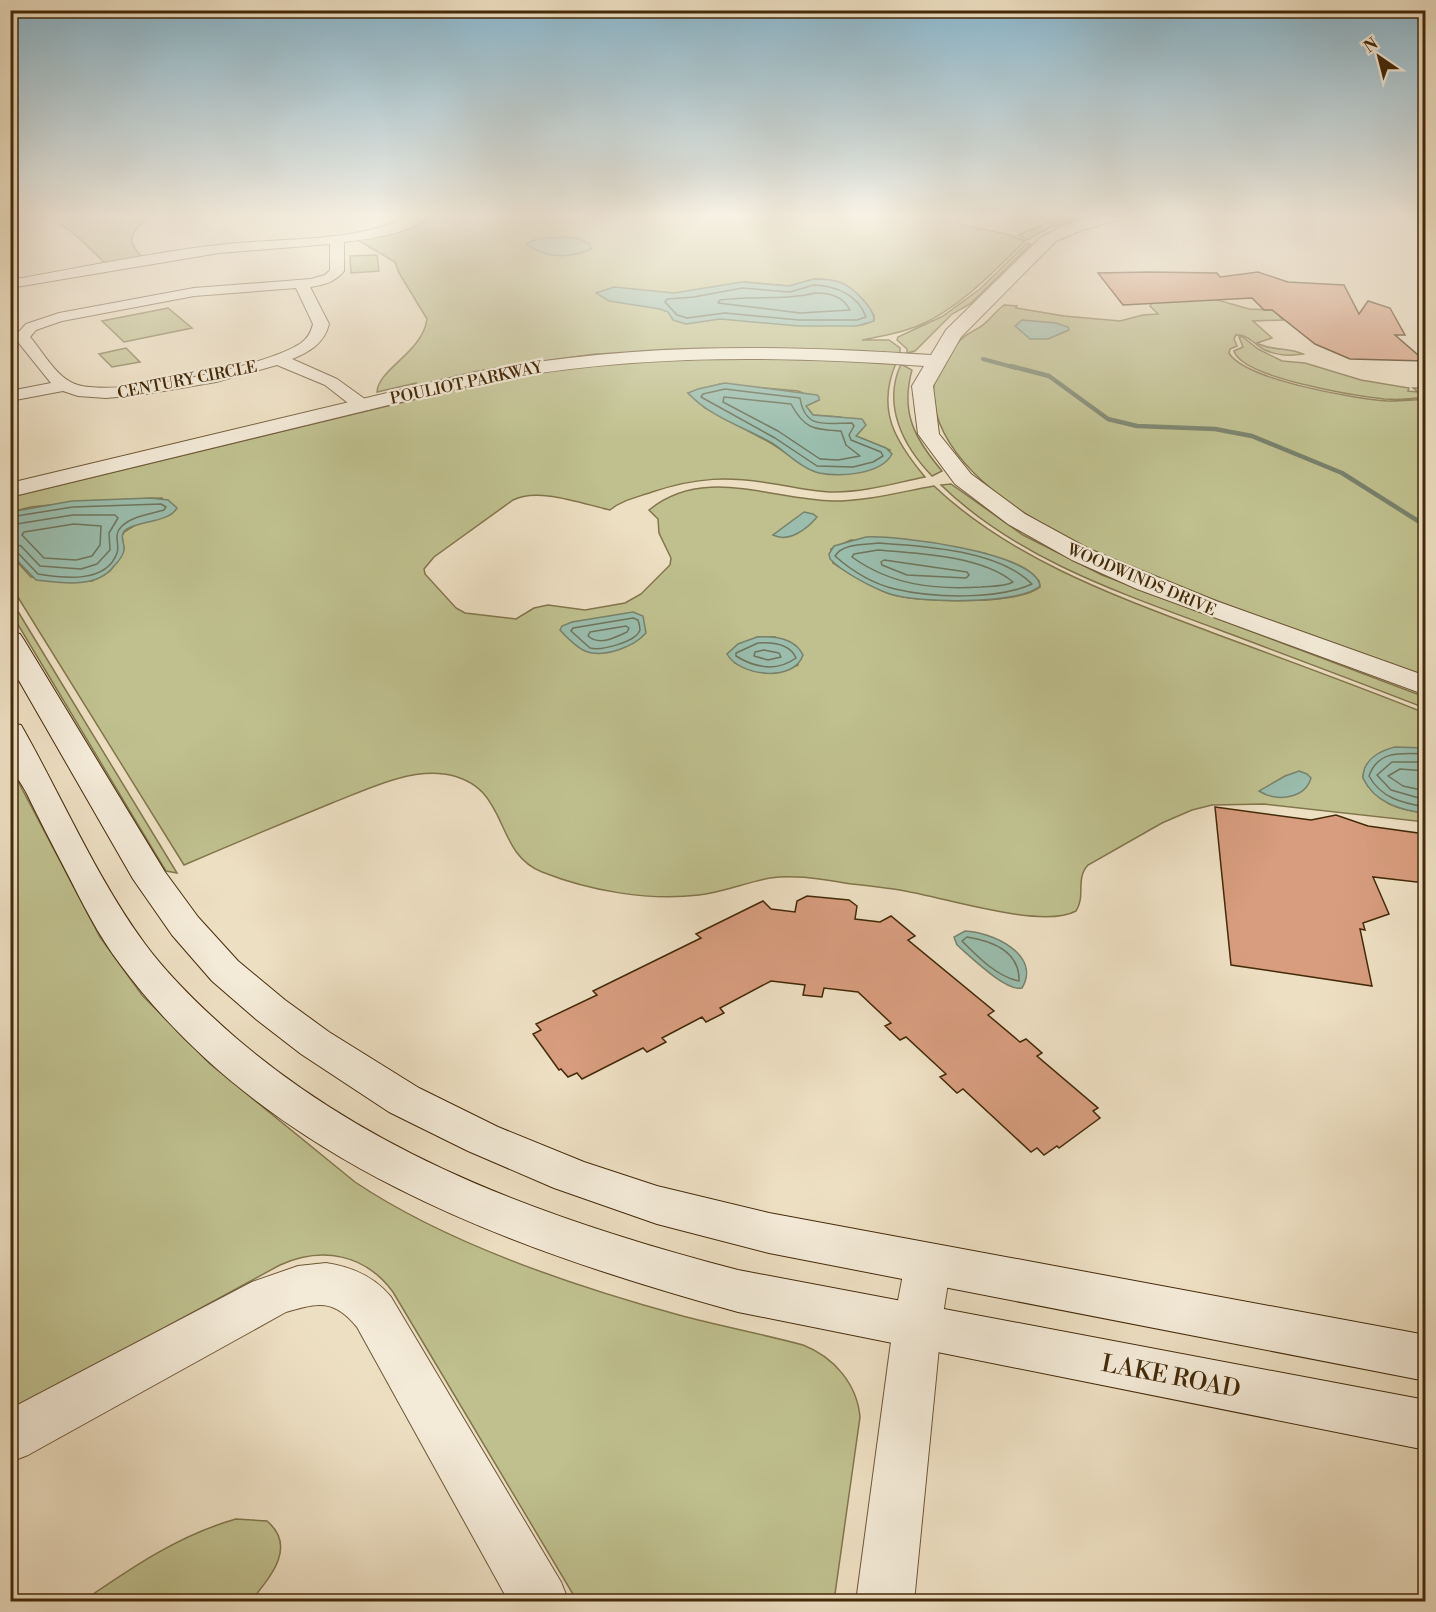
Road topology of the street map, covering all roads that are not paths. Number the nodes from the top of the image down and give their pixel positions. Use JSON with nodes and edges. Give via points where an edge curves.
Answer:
{"nodes":[{"id":1,"x":18,"y":289,"type":"edge"},
{"id":2,"x":231,"y":289,"type":"edge"},
{"id":3,"x":304,"y":289,"type":"edge"},
{"id":4,"x":998,"y":289,"type":"edge"},
{"id":5,"x":50,"y":319,"type":"junction"},
{"id":6,"x":278,"y":359,"type":"junction"},
{"id":7,"x":931,"y":361,"type":"junction"},
{"id":8,"x":62,"y":386,"type":"junction"},
{"id":9,"x":10,"y":396,"type":"edge"},
{"id":10,"x":363,"y":406,"type":"junction"},
{"id":11,"x":10,"y":490,"type":"edge"},
{"id":12,"x":10,"y":640,"type":"edge"},
{"id":13,"x":1425,"y":686,"type":"edge"},
{"id":14,"x":10,"y":732,"type":"edge"},
{"id":15,"x":928,"y":1264,"type":"junction"},
{"id":16,"x":917,"y":1327,"type":"junction"},
{"id":17,"x":1425,"y":1358,"type":"edge"},
{"id":18,"x":1425,"y":1425,"type":"edge"},
{"id":19,"x":10,"y":1437,"type":"edge"},
{"id":20,"x":542,"y":1602,"type":"edge"},
{"id":21,"x":885,"y":1602,"type":"edge"}],
"edges":[{"from":1,"to":5,"type":"street"},
{"from":2,"to":5,"type":"street","via":[[194,292]]},
{"from":3,"to":6,"type":"street","name":"CENTURY CIRCLE","via":[[320,321],[320,330],[305,347]]},
{"from":4,"to":7,"type":"street","name":"WOODWINDS DRIVE"},
{"from":5,"to":8,"type":"street","via":[[28,329],[22,338]]},
{"from":6,"to":8,"type":"street","name":"CENTURY CIRCLE","via":[[127,393],[86,393]]},
{"from":6,"to":10,"type":"street","name":"CENTURY CIRCLE","via":[[331,382]]},
{"from":7,"to":10,"type":"street","name":"POULIOT PARKWAY","via":[[798,353],[597,358],[522,368]]},
{"from":7,"to":13,"type":"street","name":"WOODWINDS DRIVE","via":[[920,395],[933,440],[962,477],[1012,516],[1072,551],[1134,579]]},
{"from":8,"to":9,"type":"street","name":"CENTURY CIRCLE"},
{"from":10,"to":11,"type":"street","name":"POULIOT PARKWAY"},
{"from":12,"to":15,"type":"street","via":[[159,892],[225,971],[315,1043],[404,1100],[483,1139],[570,1175],[657,1205],[747,1228]]},
{"from":14,"to":16,"type":"street","name":"LAKE ROAD","via":[[99,901],[134,954],[178,1007],[220,1048],[287,1100],[362,1147],[449,1192],[579,1245],[738,1291]]},
{"from":15,"to":16,"type":"street"},
{"from":15,"to":17,"type":"street"},
{"from":16,"to":18,"type":"street","name":"LAKE ROAD"},
{"from":16,"to":21,"type":"street"},
{"from":19,"to":20,"type":"street","via":[[255,1304],[296,1287],[326,1284],[351,1290],[371,1307]]}]}
